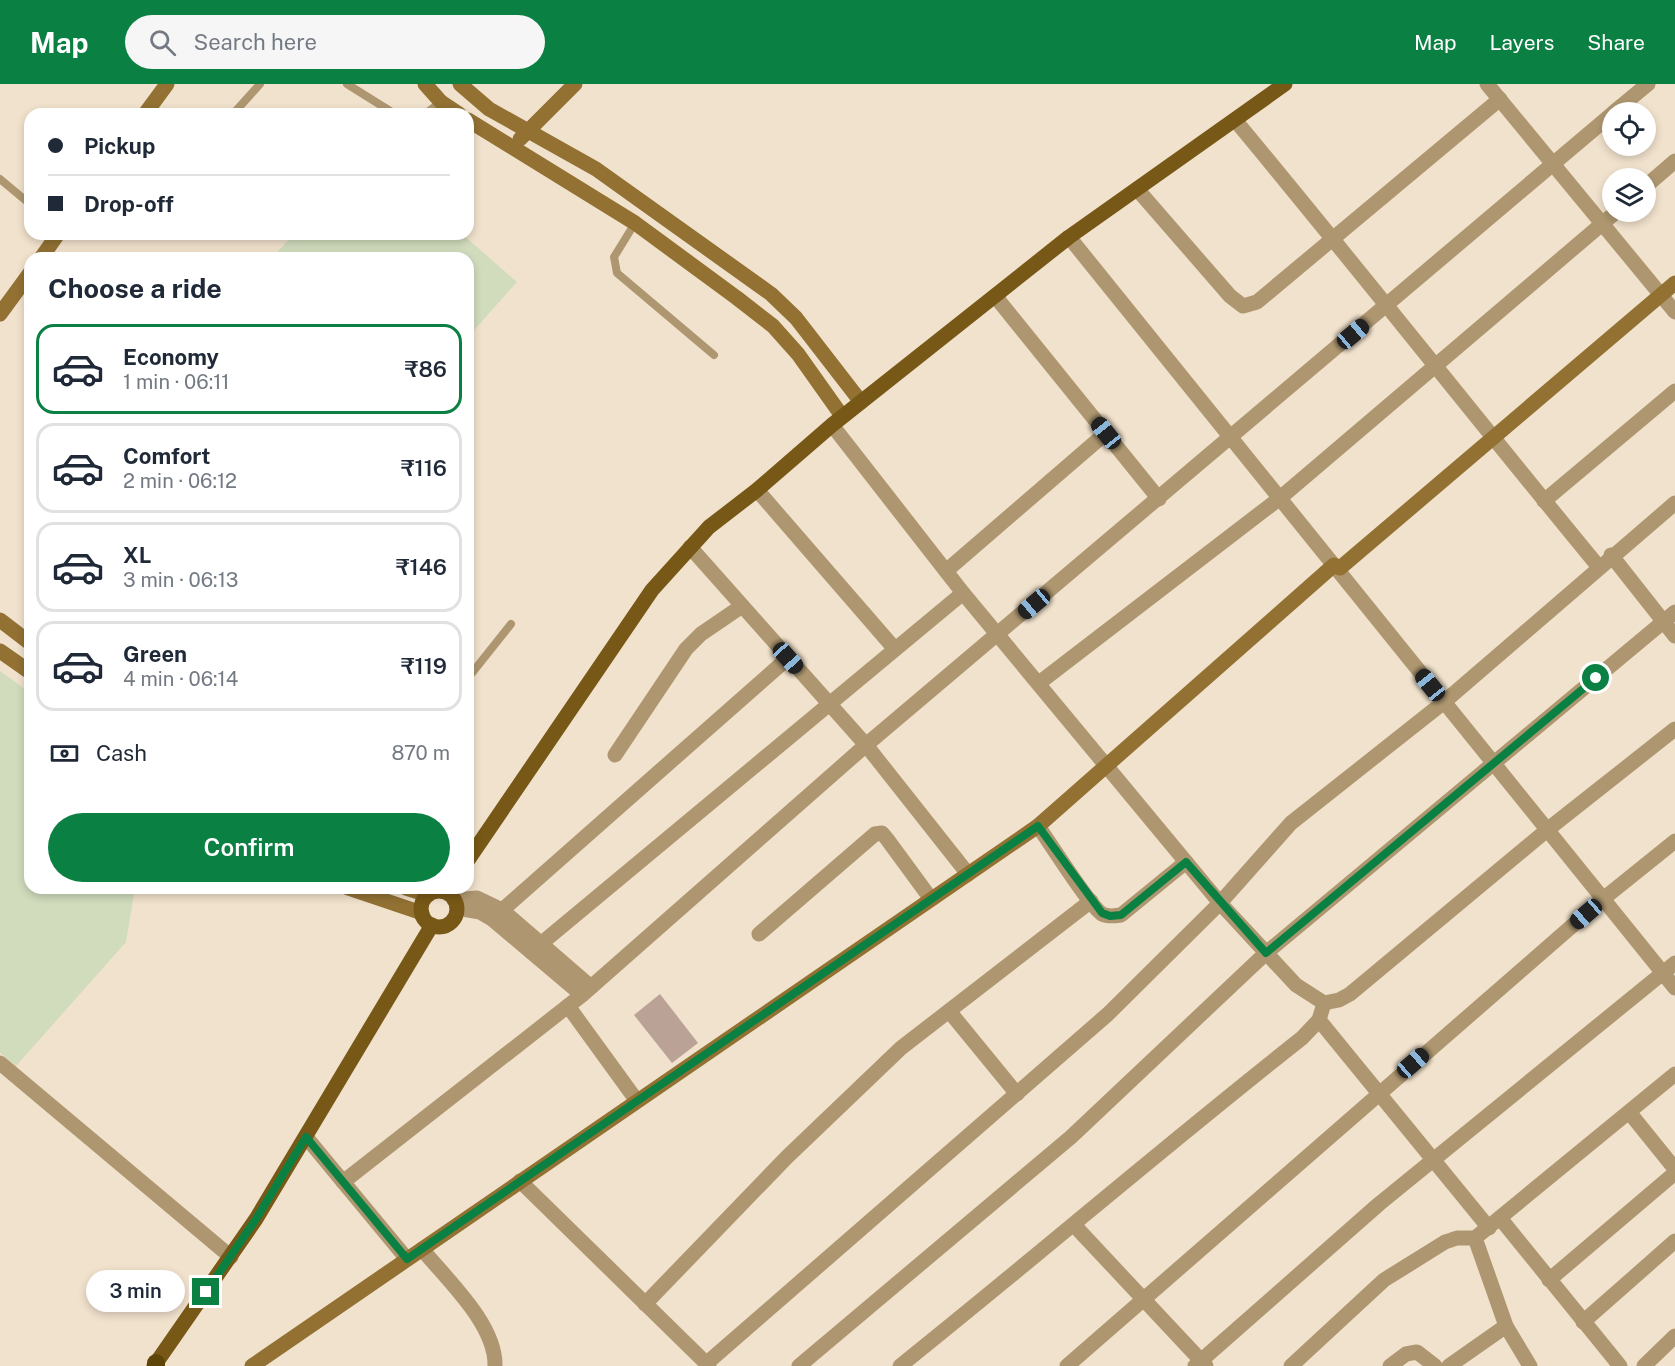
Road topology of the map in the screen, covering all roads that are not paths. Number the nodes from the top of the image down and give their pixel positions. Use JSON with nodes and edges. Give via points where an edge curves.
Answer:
{"nodes":[{"id":1,"x":167,"y":84,"type":"edge"},
{"id":2,"x":260,"y":84,"type":"edge"},
{"id":3,"x":347,"y":84,"type":"edge"},
{"id":4,"x":359,"y":84,"type":"edge"},
{"id":5,"x":425,"y":84,"type":"edge"},
{"id":6,"x":460,"y":84,"type":"edge"},
{"id":7,"x":575,"y":84,"type":"edge"},
{"id":8,"x":1284,"y":84,"type":"edge"},
{"id":9,"x":1487,"y":84,"type":"edge"},
{"id":10,"x":1648,"y":84,"type":"edge"},
{"id":11,"x":373,"y":99,"type":"junction"},
{"id":12,"x":1500,"y":99,"type":"junction"},
{"id":13,"x":441,"y":102,"type":"junction"},
{"id":14,"x":1626,"y":102,"type":"edge"},
{"id":15,"x":149,"y":108,"type":"edge"},
{"id":16,"x":238,"y":108,"type":"edge"},
{"id":17,"x":386,"y":108,"type":"edge"},
{"id":18,"x":433,"y":108,"type":"edge"},
{"id":19,"x":450,"y":108,"type":"edge"},
{"id":20,"x":1235,"y":120,"type":"junction"},
{"id":21,"x":1602,"y":123,"type":"edge"},
{"id":22,"x":474,"y":124,"type":"edge"},
{"id":23,"x":527,"y":132,"type":"junction"},
{"id":24,"x":511,"y":148,"type":"junction"},
{"id":25,"x":1675,"y":161,"type":"edge"},
{"id":26,"x":1554,"y":164,"type":"junction"},
{"id":27,"x":1656,"y":177,"type":"edge"},
{"id":28,"x":0,"y":179,"type":"edge"},
{"id":29,"x":1137,"y":189,"type":"junction"},
{"id":30,"x":24,"y":199,"type":"edge"},
{"id":31,"x":635,"y":222,"type":"junction"},
{"id":32,"x":1603,"y":223,"type":"junction"},
{"id":33,"x":1069,"y":237,"type":"junction"},
{"id":34,"x":1334,"y":238,"type":"junction"},
{"id":35,"x":24,"y":281,"type":"edge"},
{"id":36,"x":1675,"y":283,"type":"edge"},
{"id":37,"x":1662,"y":295,"type":"junction"},
{"id":38,"x":995,"y":296,"type":"junction"},
{"id":39,"x":1389,"y":305,"type":"junction"},
{"id":40,"x":1675,"y":312,"type":"edge"},
{"id":41,"x":0,"y":314,"type":"edge"},
{"id":42,"x":714,"y":355,"type":"dead end"},
{"id":43,"x":1436,"y":366,"type":"junction"},
{"id":44,"x":1675,"y":391,"type":"edge"},
{"id":45,"x":861,"y":402,"type":"junction"},
{"id":46,"x":837,"y":421,"type":"junction"},
{"id":47,"x":1106,"y":433,"type":"junction"},
{"id":48,"x":1231,"y":438,"type":"junction"},
{"id":49,"x":1492,"y":438,"type":"junction"},
{"id":50,"x":758,"y":490,"type":"junction"},
{"id":51,"x":1280,"y":498,"type":"junction"},
{"id":52,"x":1159,"y":499,"type":"junction"},
{"id":53,"x":1544,"y":501,"type":"junction"},
{"id":54,"x":1675,"y":503,"type":"edge"},
{"id":55,"x":690,"y":547,"type":"junction"},
{"id":56,"x":1611,"y":555,"type":"junction"},
{"id":57,"x":1334,"y":565,"type":"junction"},
{"id":58,"x":1598,"y":566,"type":"junction"},
{"id":59,"x":946,"y":571,"type":"junction"},
{"id":60,"x":963,"y":593,"type":"junction"},
{"id":61,"x":742,"y":606,"type":"junction"},
{"id":62,"x":1669,"y":617,"type":"edge"},
{"id":63,"x":0,"y":620,"type":"edge"},
{"id":64,"x":512,"y":624,"type":"dead end"},
{"id":65,"x":999,"y":634,"type":"junction"},
{"id":66,"x":1675,"y":636,"type":"edge"},
{"id":67,"x":24,"y":638,"type":"edge"},
{"id":68,"x":894,"y":648,"type":"junction"},
{"id":69,"x":0,"y":651,"type":"edge"},
{"id":70,"x":788,"y":658,"type":"junction"},
{"id":71,"x":24,"y":668,"type":"edge"},
{"id":72,"x":474,"y":671,"type":"edge"},
{"id":73,"x":1039,"y":683,"type":"junction"},
{"id":74,"x":1444,"y":702,"type":"junction"},
{"id":75,"x":828,"y":703,"type":"junction"},
{"id":76,"x":1675,"y":729,"type":"edge"},
{"id":77,"x":866,"y":745,"type":"junction"},
{"id":78,"x":615,"y":755,"type":"dead end"},
{"id":79,"x":1494,"y":764,"type":"junction"},
{"id":80,"x":1107,"y":765,"type":"junction"},
{"id":81,"x":1038,"y":826,"type":"junction"},
{"id":82,"x":1547,"y":830,"type":"junction"},
{"id":83,"x":1675,"y":841,"type":"edge"},
{"id":84,"x":474,"y":846,"type":"edge"},
{"id":85,"x":1186,"y":862,"type":"junction"},
{"id":86,"x":968,"y":874,"type":"junction"},
{"id":87,"x":363,"y":894,"type":"edge"},
{"id":88,"x":425,"y":894,"type":"edge"},
{"id":89,"x":428,"y":895,"type":"joint"},
{"id":90,"x":452,"y":897,"type":"edge"},
{"id":91,"x":931,"y":899,"type":"junction"},
{"id":92,"x":1603,"y":899,"type":"junction"},
{"id":93,"x":1091,"y":900,"type":"junction"},
{"id":94,"x":1220,"y":903,"type":"junction"},
{"id":95,"x":497,"y":914,"type":"junction"},
{"id":96,"x":427,"y":919,"type":"junction"},
{"id":97,"x":759,"y":934,"type":"dead end"},
{"id":98,"x":536,"y":947,"type":"junction"},
{"id":99,"x":1266,"y":953,"type":"junction"},
{"id":100,"x":1675,"y":963,"type":"edge"},
{"id":101,"x":1663,"y":973,"type":"junction"},
{"id":102,"x":1675,"y":988,"type":"edge"},
{"id":103,"x":587,"y":991,"type":"junction"},
{"id":104,"x":1324,"y":1004,"type":"junction"},
{"id":105,"x":568,"y":1006,"type":"junction"},
{"id":106,"x":949,"y":1011,"type":"junction"},
{"id":107,"x":1319,"y":1020,"type":"junction"},
{"id":108,"x":0,"y":1063,"type":"edge"},
{"id":109,"x":1675,"y":1074,"type":"edge"},
{"id":110,"x":1378,"y":1093,"type":"junction"},
{"id":111,"x":1017,"y":1094,"type":"junction"},
{"id":112,"x":637,"y":1101,"type":"junction"},
{"id":113,"x":1629,"y":1112,"type":"junction"},
{"id":114,"x":306,"y":1137,"type":"junction"},
{"id":115,"x":1433,"y":1160,"type":"junction"},
{"id":116,"x":1675,"y":1171,"type":"edge"},
{"id":117,"x":520,"y":1181,"type":"junction"},
{"id":118,"x":343,"y":1182,"type":"junction"},
{"id":119,"x":1494,"y":1223,"type":"junction"},
{"id":120,"x":1074,"y":1225,"type":"junction"},
{"id":121,"x":1475,"y":1239,"type":"junction"},
{"id":122,"x":1675,"y":1241,"type":"edge"},
{"id":123,"x":422,"y":1249,"type":"junction"},
{"id":124,"x":231,"y":1257,"type":"junction"},
{"id":125,"x":407,"y":1259,"type":"junction"},
{"id":126,"x":1549,"y":1280,"type":"junction"},
{"id":127,"x":1143,"y":1299,"type":"junction"},
{"id":128,"x":645,"y":1304,"type":"junction"},
{"id":129,"x":1583,"y":1322,"type":"junction"},
{"id":130,"x":1506,"y":1326,"type":"junction"},
{"id":131,"x":1675,"y":1336,"type":"edge"},
{"id":132,"x":1200,"y":1364,"type":"edge"},
{"id":133,"x":1649,"y":1364,"type":"edge"},
{"id":134,"x":156,"y":1365,"type":"edge"},
{"id":135,"x":708,"y":1365,"type":"edge"},
{"id":136,"x":252,"y":1366,"type":"edge"},
{"id":137,"x":495,"y":1366,"type":"edge"},
{"id":138,"x":800,"y":1366,"type":"edge"},
{"id":139,"x":900,"y":1366,"type":"edge"},
{"id":140,"x":1067,"y":1366,"type":"edge"},
{"id":141,"x":1291,"y":1366,"type":"edge"},
{"id":142,"x":1390,"y":1366,"type":"edge"},
{"id":143,"x":1435,"y":1366,"type":"edge"},
{"id":144,"x":1449,"y":1366,"type":"edge"},
{"id":145,"x":1530,"y":1366,"type":"edge"},
{"id":146,"x":1620,"y":1366,"type":"edge"}],
"edges":[{"from":1,"to":15,"type":"main road"},
{"from":2,"to":16,"type":"lane"},
{"from":3,"to":11,"type":"lane"},
{"from":4,"to":11,"type":"lane"},
{"from":5,"to":13,"type":"main road"},
{"from":6,"to":23,"type":"main road","via":[[489,109]]},
{"from":7,"to":23,"type":"main road"},
{"from":8,"to":20,"type":"main road"},
{"from":9,"to":12,"type":"street"},
{"from":10,"to":14,"type":"street"},
{"from":11,"to":17,"type":"lane"},
{"from":12,"to":26,"type":"street"},
{"from":12,"to":34,"type":"street"},
{"from":13,"to":18,"type":"lane"},
{"from":13,"to":19,"type":"main road"},
{"from":20,"to":29,"type":"main road"},
{"from":20,"to":34,"type":"street"},
{"from":21,"to":26,"type":"street"},
{"from":22,"to":24,"type":"main road"},
{"from":23,"to":24,"type":"main road"},
{"from":23,"to":45,"type":"main road","via":[[596,169],[771,294],[796,318]]},
{"from":24,"to":31,"type":"main road"},
{"from":25,"to":27,"type":"street"},
{"from":26,"to":32,"type":"street"},
{"from":26,"to":39,"type":"street"},
{"from":28,"to":30,"type":"lane"},
{"from":29,"to":33,"type":"main road"},
{"from":29,"to":34,"type":"street","via":[[1243,306],[1257,302]]},
{"from":31,"to":42,"type":"lane","via":[[614,257],[617,273]]},
{"from":31,"to":46,"type":"main road","via":[[773,326],[798,354]]},
{"from":32,"to":37,"type":"street"},
{"from":32,"to":43,"type":"street"},
{"from":33,"to":38,"type":"main road"},
{"from":33,"to":48,"type":"street"},
{"from":34,"to":39,"type":"street"},
{"from":35,"to":41,"type":"main road"},
{"from":36,"to":37,"type":"main road"},
{"from":37,"to":40,"type":"street"},
{"from":37,"to":49,"type":"main road"},
{"from":38,"to":45,"type":"main road"},
{"from":38,"to":47,"type":"street"},
{"from":39,"to":43,"type":"street"},
{"from":39,"to":48,"type":"street"},
{"from":43,"to":49,"type":"street"},
{"from":43,"to":51,"type":"street"},
{"from":44,"to":53,"type":"street"},
{"from":45,"to":46,"type":"main road"},
{"from":46,"to":50,"type":"main road"},
{"from":46,"to":59,"type":"street"},
{"from":47,"to":52,"type":"street"},
{"from":47,"to":59,"type":"street"},
{"from":48,"to":51,"type":"street"},
{"from":48,"to":52,"type":"street"},
{"from":49,"to":53,"type":"street"},
{"from":49,"to":57,"type":"main road","via":[[1340,568]]},
{"from":50,"to":55,"type":"main road","via":[[709,527]]},
{"from":50,"to":68,"type":"street"},
{"from":51,"to":57,"type":"street"},
{"from":51,"to":73,"type":"street"},
{"from":52,"to":65,"type":"street"},
{"from":53,"to":58,"type":"street"},
{"from":54,"to":56,"type":"street"},
{"from":55,"to":61,"type":"street"},
{"from":55,"to":84,"type":"main road","via":[[652,590]]},
{"from":56,"to":58,"type":"street"},
{"from":56,"to":62,"type":"street"},
{"from":57,"to":74,"type":"street"},
{"from":57,"to":80,"type":"main road"},
{"from":58,"to":74,"type":"street"},
{"from":59,"to":60,"type":"street"},
{"from":60,"to":65,"type":"street"},
{"from":60,"to":68,"type":"street"},
{"from":61,"to":70,"type":"street"},
{"from":61,"to":78,"type":"street","via":[[686,649]]},
{"from":62,"to":66,"type":"street"},
{"from":62,"to":79,"type":"street"},
{"from":63,"to":67,"type":"main road"},
{"from":64,"to":72,"type":"lane"},
{"from":65,"to":73,"type":"street"},
{"from":65,"to":77,"type":"street"},
{"from":68,"to":75,"type":"street"},
{"from":69,"to":71,"type":"main road"},
{"from":70,"to":75,"type":"street"},
{"from":70,"to":95,"type":"street"},
{"from":73,"to":80,"type":"street"},
{"from":74,"to":79,"type":"street"},
{"from":74,"to":94,"type":"street","via":[[1291,823]]},
{"from":75,"to":77,"type":"street"},
{"from":75,"to":98,"type":"street"},
{"from":76,"to":82,"type":"street"},
{"from":77,"to":86,"type":"street"},
{"from":77,"to":103,"type":"street"},
{"from":79,"to":82,"type":"street"},
{"from":79,"to":99,"type":"street"},
{"from":80,"to":81,"type":"main road"},
{"from":80,"to":85,"type":"street"},
{"from":81,"to":86,"type":"main road"},
{"from":81,"to":93,"type":"street"},
{"from":82,"to":92,"type":"street"},
{"from":82,"to":104,"type":"street","via":[[1350,994]]},
{"from":83,"to":92,"type":"street"},
{"from":85,"to":93,"type":"street","via":[[1121,915],[1102,913]]},
{"from":85,"to":94,"type":"street"},
{"from":86,"to":91,"type":"main road"},
{"from":87,"to":96,"type":"main road"},
{"from":88,"to":89,"type":"main road"},
{"from":89,"to":96,"type":"main road","via":[[421,906]]},
{"from":90,"to":95,"type":"street","via":[[480,912]]},
{"from":90,"to":96,"type":"main road","via":[[455,917],[449,924],[441,927]]},
{"from":91,"to":97,"type":"street","via":[[882,833],[875,834]]},
{"from":91,"to":112,"type":"main road"},
{"from":92,"to":101,"type":"street"},
{"from":92,"to":110,"type":"street"},
{"from":93,"to":106,"type":"street"},
{"from":94,"to":99,"type":"street"},
{"from":94,"to":111,"type":"street","via":[[1108,1014]]},
{"from":95,"to":98,"type":"street"},
{"from":96,"to":114,"type":"main road"},
{"from":98,"to":103,"type":"street"},
{"from":99,"to":104,"type":"street","via":[[1296,985]]},
{"from":99,"to":138,"type":"street","via":[[1071,1137]]},
{"from":100,"to":101,"type":"street"},
{"from":101,"to":102,"type":"street"},
{"from":101,"to":115,"type":"street"},
{"from":103,"to":105,"type":"street"},
{"from":104,"to":107,"type":"street"},
{"from":105,"to":112,"type":"street"},
{"from":105,"to":118,"type":"street"},
{"from":106,"to":111,"type":"street"},
{"from":106,"to":128,"type":"street","via":[[901,1048],[825,1120]]},
{"from":107,"to":110,"type":"street"},
{"from":107,"to":120,"type":"street"},
{"from":108,"to":124,"type":"street"},
{"from":109,"to":113,"type":"street"},
{"from":110,"to":115,"type":"street"},
{"from":110,"to":127,"type":"street"},
{"from":111,"to":135,"type":"street"},
{"from":112,"to":117,"type":"main road"},
{"from":113,"to":116,"type":"street"},
{"from":113,"to":119,"type":"street"},
{"from":114,"to":118,"type":"street"},
{"from":114,"to":124,"type":"main road"},
{"from":115,"to":119,"type":"street"},
{"from":115,"to":132,"type":"street"},
{"from":116,"to":126,"type":"street"},
{"from":117,"to":123,"type":"main road"},
{"from":117,"to":128,"type":"street"},
{"from":118,"to":125,"type":"street"},
{"from":119,"to":121,"type":"street"},
{"from":119,"to":126,"type":"street"},
{"from":120,"to":127,"type":"street"},
{"from":120,"to":139,"type":"street"},
{"from":121,"to":130,"type":"street"},
{"from":121,"to":141,"type":"street","via":[[1445,1242],[1384,1280]]},
{"from":122,"to":129,"type":"street"},
{"from":123,"to":125,"type":"main road"},
{"from":123,"to":137,"type":"street","via":[[483,1323],[492,1343]]},
{"from":124,"to":134,"type":"main road"},
{"from":125,"to":136,"type":"main road"},
{"from":126,"to":129,"type":"street"},
{"from":127,"to":132,"type":"street"},
{"from":127,"to":140,"type":"street"},
{"from":128,"to":135,"type":"street"},
{"from":129,"to":146,"type":"street"},
{"from":130,"to":144,"type":"street"},
{"from":130,"to":145,"type":"street"},
{"from":131,"to":133,"type":"street"},
{"from":142,"to":143,"type":"street","via":[[1406,1354],[1417,1352]]}]}
